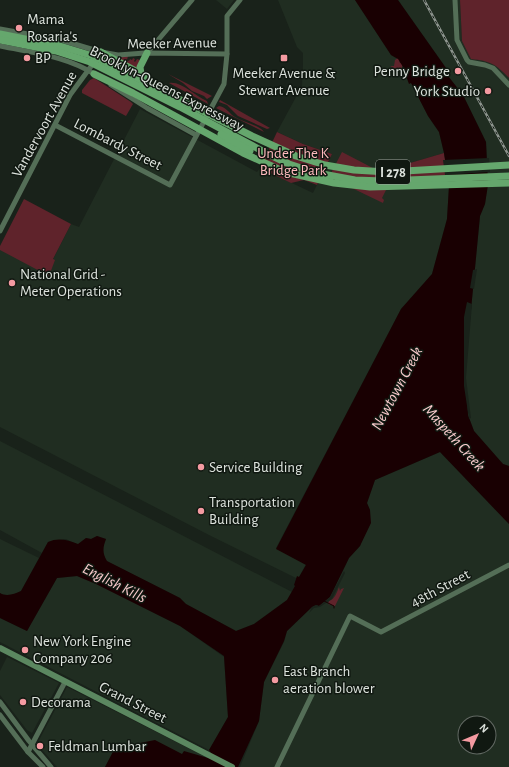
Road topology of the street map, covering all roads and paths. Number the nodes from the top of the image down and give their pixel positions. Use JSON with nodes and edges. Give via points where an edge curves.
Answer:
{"nodes":[{"id":1,"x":192,"y":0,"type":"edge"},
{"id":2,"x":240,"y":0,"type":"edge"},
{"id":3,"x":455,"y":0,"type":"edge"},
{"id":4,"x":0,"y":29,"type":"edge"},
{"id":5,"x":0,"y":34,"type":"edge"},
{"id":6,"x":0,"y":40,"type":"edge"},
{"id":7,"x":31,"y":43,"type":"junction"},
{"id":8,"x":0,"y":46,"type":"edge"},
{"id":9,"x":101,"y":52,"type":"junction"},
{"id":10,"x":147,"y":54,"type":"junction"},
{"id":11,"x":227,"y":54,"type":"junction"},
{"id":12,"x":104,"y":65,"type":"junction"},
{"id":13,"x":91,"y":72,"type":"junction"},
{"id":14,"x":141,"y":74,"type":"junction"},
{"id":15,"x":509,"y":85,"type":"edge"},
{"id":16,"x":198,"y":116,"type":"junction"},
{"id":17,"x":55,"y":125,"type":"junction"},
{"id":18,"x":196,"y":135,"type":"junction"},
{"id":19,"x":245,"y":149,"type":"junction"},
{"id":20,"x":509,"y":165,"type":"edge"},
{"id":21,"x":509,"y":176,"type":"edge"},
{"id":22,"x":509,"y":182,"type":"edge"},
{"id":23,"x":0,"y":231,"type":"edge"},
{"id":24,"x":509,"y":565,"type":"edge"},
{"id":25,"x":0,"y":648,"type":"edge"},
{"id":26,"x":65,"y":682,"type":"junction"},
{"id":27,"x":0,"y":702,"type":"edge"},
{"id":28,"x":0,"y":715,"type":"edge"},
{"id":29,"x":32,"y":745,"type":"junction"},
{"id":30,"x":28,"y":752,"type":"junction"},
{"id":31,"x":43,"y":767,"type":"edge"},
{"id":32,"x":51,"y":767,"type":"edge"},
{"id":33,"x":232,"y":767,"type":"edge"},
{"id":34,"x":277,"y":767,"type":"edge"}],
"edges":[{"from":1,"to":10,"type":"main road"},
{"from":2,"to":11,"type":"main road","via":[[227,16]]},
{"from":3,"to":15,"type":"main road","via":[[458,42],[467,60],[493,68]]},
{"from":4,"to":9,"type":"main road","name":"Meeker Avenue","via":[[60,40]]},
{"from":5,"to":7,"type":"highway","name":"Brooklyn-Queens Expressway","number":"I 278"},
{"from":6,"to":7,"type":"highway","name":"Brooklyn-Queens Expressway","number":"I 278"},
{"from":7,"to":12,"type":"highway","name":"Brooklyn-Queens Expressway","number":"I 278","via":[[60,46]]},
{"from":8,"to":13,"type":"main road","via":[[50,56]]},
{"from":9,"to":10,"type":"main road","name":"Meeker Avenue","via":[[124,56]]},
{"from":9,"to":13,"type":"main road","name":"Vandervoort Avenue"},
{"from":9,"to":14,"type":"highway"},
{"from":10,"to":11,"type":"main road","name":"Meeker Avenue"},
{"from":10,"to":14,"type":"highway","via":[[140,66]]},
{"from":11,"to":18,"type":"main road","via":[[224,84]]},
{"from":12,"to":16,"type":"highway","name":"Brooklyn-Queens Expressway","number":"I 278"},
{"from":12,"to":16,"type":"highway","name":"Brooklyn-Queens Expressway","number":"I 278","via":[[178,110]]},
{"from":13,"to":16,"type":"highway"},
{"from":13,"to":17,"type":"main road","name":"Vandervoort Avenue","via":[[70,95]]},
{"from":13,"to":18,"type":"main road","via":[[138,103]]},
{"from":14,"to":16,"type":"highway"},
{"from":16,"to":19,"type":"highway","number":"I 278","via":[[209,129]]},
{"from":16,"to":20,"type":"highway","number":"I 278","via":[[216,115],[281,149],[325,165],[365,171]]},
{"from":17,"to":18,"type":"main road","name":"Lombardy Street","via":[[170,185]]},
{"from":17,"to":23,"type":"main road","name":"Vandervoort Avenue"},
{"from":19,"to":21,"type":"highway","name":"Brooklyn-Queens Expressway","number":"I 278","via":[[300,168],[355,180],[394,181]]},
{"from":19,"to":22,"type":"highway","number":"I 278","via":[[280,170],[341,184],[376,188]]},
{"from":24,"to":34,"type":"main road","name":"48th Street","via":[[381,632],[350,616]]},
{"from":25,"to":26,"type":"main road","name":"Grand Street"},
{"from":26,"to":29,"type":"main road"},
{"from":26,"to":33,"type":"main road","name":"Grand Street"},
{"from":27,"to":29,"type":"main road"},
{"from":28,"to":30,"type":"main road"},
{"from":29,"to":30,"type":"main road"},
{"from":29,"to":32,"type":"main road"},
{"from":30,"to":31,"type":"main road"}]}
